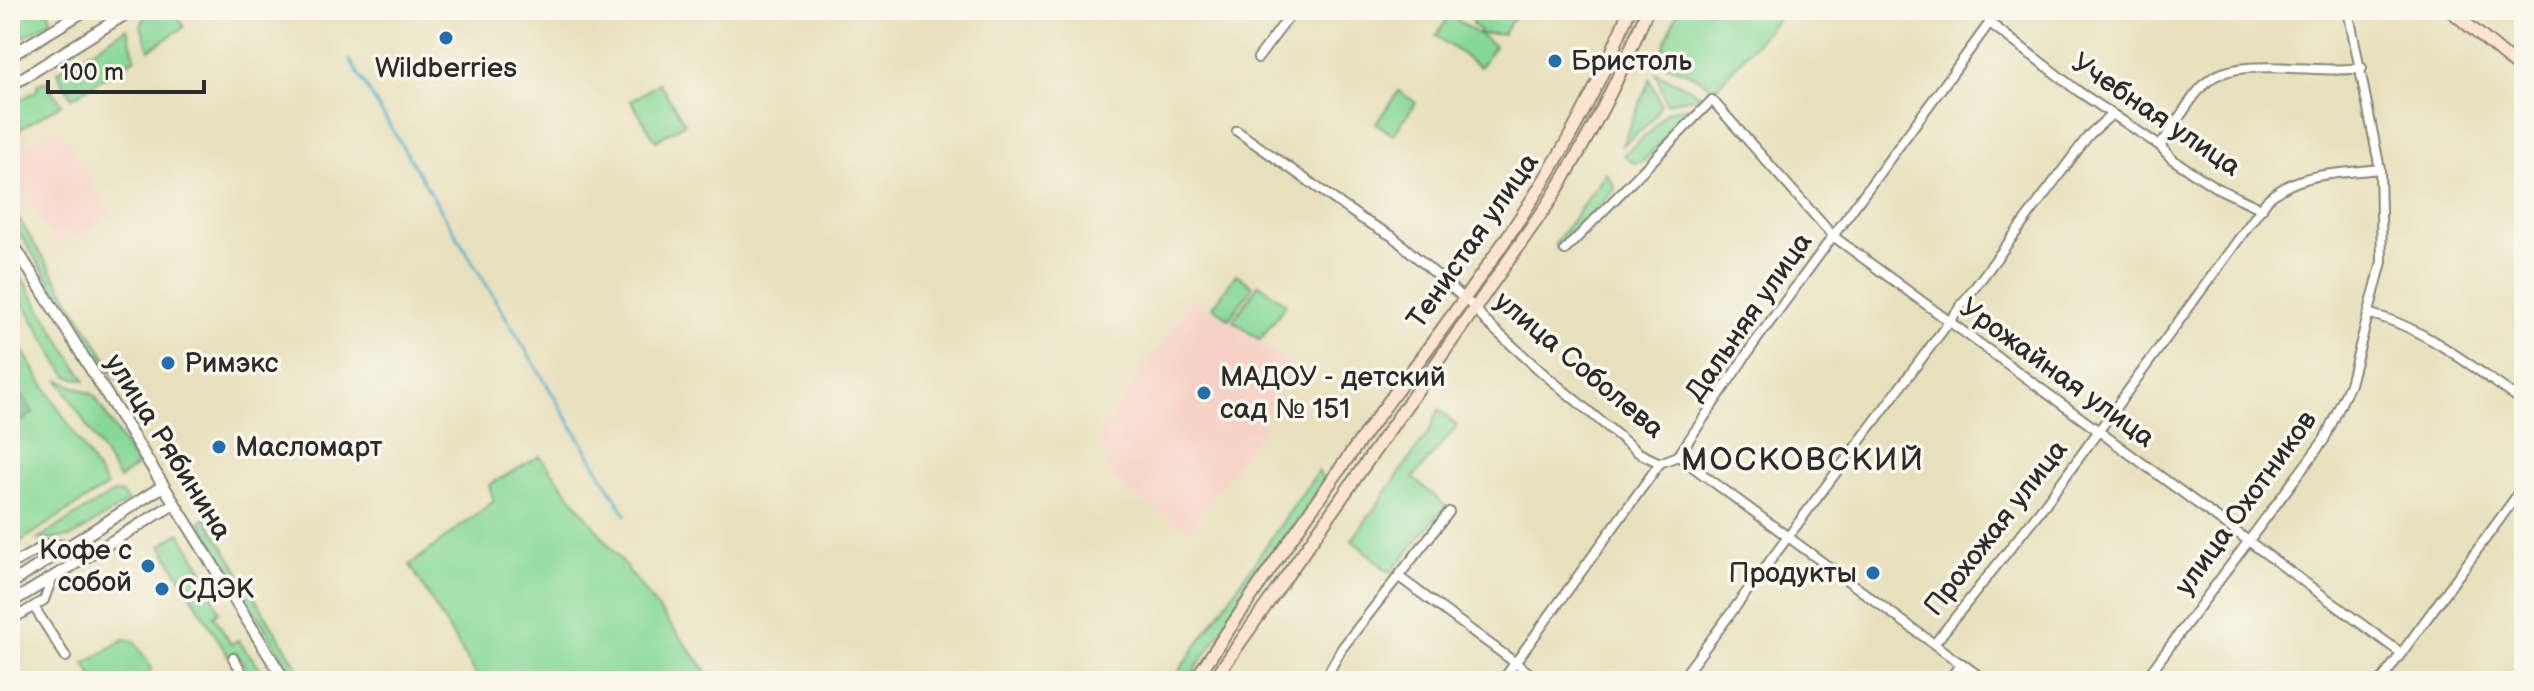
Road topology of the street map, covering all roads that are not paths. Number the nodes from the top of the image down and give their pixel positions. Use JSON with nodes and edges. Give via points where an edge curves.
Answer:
{"nodes":[{"id":1,"x":86,"y":10,"type":"edge"},
{"id":2,"x":132,"y":10,"type":"edge"},
{"id":3,"x":1294,"y":10,"type":"edge"},
{"id":4,"x":1629,"y":10,"type":"edge"},
{"id":5,"x":1647,"y":10,"type":"edge"},
{"id":6,"x":1999,"y":10,"type":"edge"},
{"id":7,"x":2348,"y":10,"type":"edge"},
{"id":8,"x":2450,"y":10,"type":"edge"},
{"id":9,"x":1990,"y":23,"type":"junction"},
{"id":10,"x":10,"y":56,"type":"edge"},
{"id":11,"x":1258,"y":58,"type":"dead end"},
{"id":12,"x":2362,"y":68,"type":"junction"},
{"id":13,"x":2524,"y":72,"type":"edge"},
{"id":14,"x":10,"y":86,"type":"edge"},
{"id":15,"x":2111,"y":115,"type":"junction"},
{"id":16,"x":1237,"y":131,"type":"dead end"},
{"id":17,"x":2160,"y":146,"type":"junction"},
{"id":18,"x":2380,"y":169,"type":"junction"},
{"id":19,"x":2262,"y":209,"type":"junction"},
{"id":20,"x":1833,"y":236,"type":"junction"},
{"id":21,"x":10,"y":239,"type":"edge"},
{"id":22,"x":1565,"y":250,"type":"dead end"},
{"id":23,"x":1465,"y":299,"type":"junction"},
{"id":24,"x":1475,"y":308,"type":"junction"},
{"id":25,"x":2370,"y":314,"type":"junction"},
{"id":26,"x":1950,"y":322,"type":"junction"},
{"id":27,"x":2524,"y":402,"type":"edge"},
{"id":28,"x":2098,"y":431,"type":"junction"},
{"id":29,"x":1678,"y":456,"type":"junction"},
{"id":30,"x":1660,"y":463,"type":"junction"},
{"id":31,"x":163,"y":486,"type":"junction"},
{"id":32,"x":2524,"y":486,"type":"edge"},
{"id":33,"x":174,"y":504,"type":"junction"},
{"id":34,"x":1449,"y":512,"type":"dead end"},
{"id":35,"x":1788,"y":535,"type":"junction"},
{"id":36,"x":2246,"y":541,"type":"junction"},
{"id":37,"x":73,"y":545,"type":"junction"},
{"id":38,"x":10,"y":565,"type":"edge"},
{"id":39,"x":53,"y":577,"type":"junction"},
{"id":40,"x":1399,"y":577,"type":"junction"},
{"id":41,"x":10,"y":584,"type":"edge"},
{"id":42,"x":10,"y":603,"type":"edge"},
{"id":43,"x":34,"y":607,"type":"junction"},
{"id":44,"x":10,"y":621,"type":"edge"},
{"id":45,"x":1935,"y":643,"type":"junction"},
{"id":46,"x":2401,"y":653,"type":"junction"},
{"id":47,"x":66,"y":657,"type":"dead end"},
{"id":48,"x":233,"y":658,"type":"dead end"},
{"id":49,"x":1515,"y":662,"type":"junction"},
{"id":50,"x":1961,"y":664,"type":"junction"},
{"id":51,"x":248,"y":681,"type":"edge"},
{"id":52,"x":285,"y":681,"type":"edge"},
{"id":53,"x":1194,"y":681,"type":"edge"},
{"id":54,"x":1213,"y":681,"type":"edge"},
{"id":55,"x":1324,"y":681,"type":"edge"},
{"id":56,"x":1502,"y":681,"type":"edge"},
{"id":57,"x":1540,"y":681,"type":"edge"},
{"id":58,"x":1680,"y":681,"type":"edge"},
{"id":59,"x":1948,"y":681,"type":"edge"},
{"id":60,"x":1984,"y":681,"type":"edge"},
{"id":61,"x":2144,"y":681,"type":"edge"},
{"id":62,"x":2381,"y":681,"type":"edge"}],
"edges":[{"from":1,"to":10,"type":"street"},
{"from":2,"to":14,"type":"street"},
{"from":3,"to":11,"type":"street"},
{"from":4,"to":23,"type":"main road","name":"Тенистая улица","via":[[1577,128]]},
{"from":5,"to":24,"type":"main road","name":"Тенистая улица","via":[[1590,136]]},
{"from":6,"to":9,"type":"street","name":"Дальняя улица"},
{"from":7,"to":12,"type":"street","name":"улица Охотников"},
{"from":8,"to":13,"type":"main road"},
{"from":9,"to":15,"type":"street","name":"Учебная улица"},
{"from":9,"to":20,"type":"street","name":"Дальняя улица"},
{"from":12,"to":17,"type":"street","via":[[2241,68],[2216,75]]},
{"from":12,"to":18,"type":"street","name":"улица Охотников"},
{"from":15,"to":17,"type":"street","name":"Учебная улица"},
{"from":15,"to":26,"type":"street","via":[[2089,135]]},
{"from":16,"to":23,"type":"street","name":"улица Соболева","via":[[1392,236]]},
{"from":17,"to":19,"type":"street","name":"Учебная улица","via":[[2215,187]]},
{"from":18,"to":19,"type":"street","name":"Прохожая улица","via":[[2301,178],[2285,184]]},
{"from":18,"to":25,"type":"street","name":"улица Охотников","via":[[2382,262]]},
{"from":19,"to":28,"type":"street","name":"Прохожая улица"},
{"from":20,"to":22,"type":"street","name":"Урожайная улица","via":[[1712,100]]},
{"from":20,"to":26,"type":"street","name":"Урожайная улица"},
{"from":20,"to":29,"type":"street","name":"Дальняя улица"},
{"from":21,"to":31,"type":"street","name":"улица Рябинина"},
{"from":23,"to":24,"type":"street","name":"улица Соболева"},
{"from":23,"to":53,"type":"main road","name":"Тенистая улица"},
{"from":24,"to":30,"type":"street","name":"улица Соболева","via":[[1544,374],[1639,453]]},
{"from":24,"to":54,"type":"main road","name":"Тенистая улица"},
{"from":25,"to":27,"type":"street","via":[[2448,351]]},
{"from":25,"to":36,"type":"street","name":"улица Охотников","via":[[2350,384],[2324,440]]},
{"from":26,"to":28,"type":"street","name":"Урожайная улица"},
{"from":26,"to":35,"type":"street"},
{"from":28,"to":36,"type":"street","name":"Урожайная улица"},
{"from":28,"to":45,"type":"street","name":"Прохожая улица"},
{"from":29,"to":30,"type":"street"},
{"from":29,"to":35,"type":"street","name":"улица Соболева"},
{"from":30,"to":49,"type":"street"},
{"from":31,"to":33,"type":"street","name":"улица Рябинина"},
{"from":31,"to":37,"type":"street"},
{"from":32,"to":46,"type":"street"},
{"from":33,"to":39,"type":"street"},
{"from":33,"to":52,"type":"street","name":"улица Рябинина"},
{"from":34,"to":40,"type":"street"},
{"from":35,"to":45,"type":"street","name":"улица Соболева"},
{"from":35,"to":58,"type":"street"},
{"from":36,"to":46,"type":"street","name":"Урожайная улица"},
{"from":36,"to":61,"type":"street","name":"улица Охотников"},
{"from":37,"to":38,"type":"street","via":[[48,544]]},
{"from":37,"to":41,"type":"street"},
{"from":39,"to":42,"type":"street"},
{"from":39,"to":43,"type":"street","via":[[44,600]]},
{"from":40,"to":49,"type":"street"},
{"from":40,"to":55,"type":"street","via":[[1342,648]]},
{"from":43,"to":44,"type":"street"},
{"from":43,"to":47,"type":"street"},
{"from":45,"to":50,"type":"street","name":"улица Соболева"},
{"from":46,"to":62,"type":"street"},
{"from":48,"to":51,"type":"street"},
{"from":49,"to":56,"type":"street"},
{"from":49,"to":57,"type":"street"},
{"from":50,"to":59,"type":"street"},
{"from":50,"to":60,"type":"street","name":"улица Соболева"}]}
